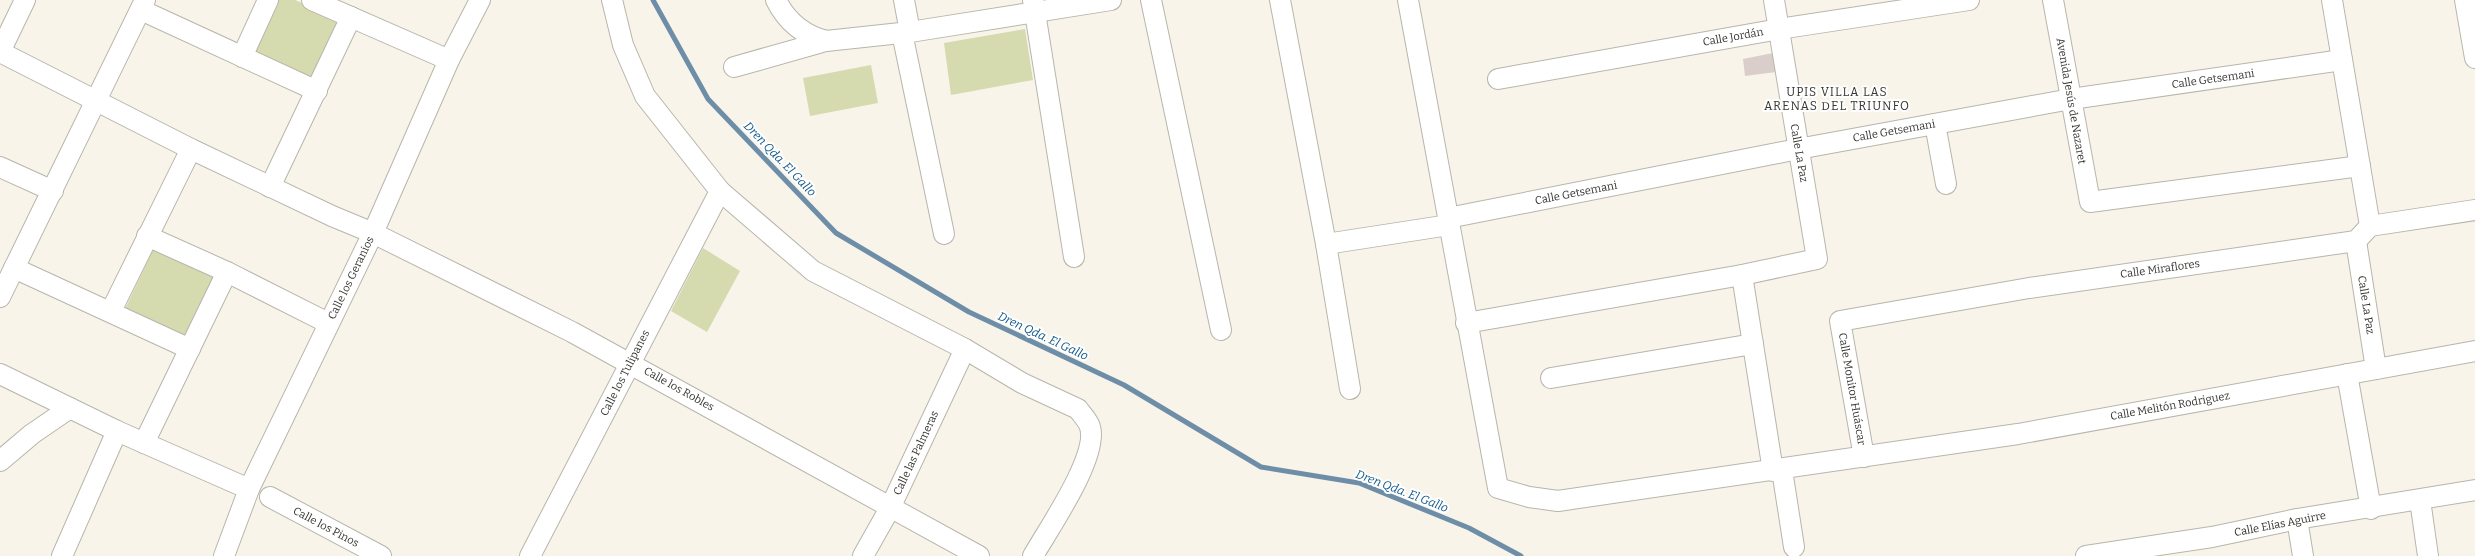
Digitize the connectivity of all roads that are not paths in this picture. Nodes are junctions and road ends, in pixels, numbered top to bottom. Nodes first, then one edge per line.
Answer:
1 (25, 0) edge
2 (268, 0) edge
3 (312, 0) edge
4 (480, 0) edge
5 (612, 0) edge
6 (776, 0) edge
7 (904, 0) edge
8 (1111, 0) edge
9 (1151, 0) edge
10 (1280, 0) edge
11 (1408, 0) edge
12 (1774, 0) edge
13 (1969, 0) edge
14 (2053, 0) edge
15 (2332, 0) edge
16 (2465, 0) edge
17 (143, 5) edge
18 (1034, 6) edge
19 (351, 17) junction
20 (1779, 29) junction
21 (906, 33) junction
22 (826, 41) junction
23 (0, 52) edge
24 (242, 57) junction
25 (2475, 58) edge
26 (449, 60) junction
27 (2342, 60) junction
28 (734, 67) dead end
29 (1498, 80) dead end
30 (317, 91) junction
31 (2071, 99) junction
32 (97, 100) junction
33 (1935, 124) junction
34 (191, 149) junction
35 (1798, 149) junction
36 (2360, 166) junction
37 (0, 167) edge
38 (1946, 184) dead end
39 (270, 186) junction
40 (53, 191) junction
41 (720, 191) junction
42 (2475, 210) edge
43 (1449, 221) junction
44 (2370, 226) junction
45 (373, 233) junction
46 (944, 234) dead end
47 (147, 236) junction
48 (2356, 241) junction
49 (1326, 244) junction
50 (1074, 257) dead end
51 (14, 268) junction
52 (227, 272) junction
53 (1742, 275) junction
54 (0, 296) edge
55 (111, 311) junction
56 (1840, 321) joint
57 (328, 323) junction
58 (1466, 323) junction
59 (1221, 330) dead end
60 (1753, 344) junction
61 (190, 349) junction
62 (965, 349) junction
63 (2475, 351) edge
64 (631, 362) junction
65 (2376, 369) junction
66 (0, 374) edge
67 (2347, 374) junction
68 (1551, 378) dead end
69 (1350, 389) dead end
70 (70, 408) junction
71 (117, 431) junction
72 (144, 443) junction
73 (1864, 457) junction
74 (0, 461) edge
75 (1777, 470) junction
76 (249, 489) junction
77 (2475, 490) edge
78 (270, 497) dead end
79 (2420, 500) junction
80 (890, 508) junction
81 (2371, 509) junction
82 (2297, 519) junction
83 (1794, 547) dead end
84 (2181, 549) edge
85 (62, 556) edge
86 (224, 556) edge
87 (381, 556) edge
88 (530, 556) edge
89 (863, 556) edge
90 (979, 556) edge
91 (1033, 556) edge
92 (2086, 556) edge
93 (2303, 556) edge
94 (2428, 556) edge

1 - 23 street
2 - 24 street
3 - 19 street
4 - 26 street, Calle los Geranios
5 - 41 street
6 - 22 street
7 - 21 street
8 - 18 street
9 - 59 street
10 - 49 street
11 - 43 street
12 - 20 street, Calle La Paz
13 - 20 street, Calle Jordán
14 - 31 street, Avenida Jesús de Nazaret
15 - 27 street
16 - 25 street
17 - 24 street
17 - 32 street
18 - 21 street
18 - 50 street
19 - 26 street
19 - 30 street
20 - 29 street, Calle Jordán
20 - 35 street, Calle La Paz
21 - 22 street
21 - 46 street
22 - 28 street
23 - 32 street, Calle los Robles
24 - 30 street
26 - 45 street, Calle los Geranios
27 - 31 street, Calle Getsemani
27 - 36 street
30 - 39 street
31 - 33 street, Calle Getsemani
31 - 36 street, Avenida Jesús de Nazaret
32 - 34 street, Calle los Robles
32 - 40 street
33 - 35 street, Calle Getsemani
33 - 38 street
34 - 39 street, Calle los Robles
34 - 47 street
35 - 43 street, Calle Getsemani
35 - 53 street, Calle La Paz
36 - 44 street
37 - 40 street
39 - 45 street, Calle los Robles
40 - 51 street
41 - 62 street
41 - 64 street, Calle los Tulipanes
42 - 44 street
43 - 49 street, Calle Getsemani
43 - 58 street
44 - 48 street
45 - 57 street, Calle los Geranios
45 - 64 street, Calle los Robles
47 - 52 street
47 - 55 street
48 - 56 street, Calle Miraflores
48 - 65 street, Calle La Paz
49 - 69 street
51 - 54 street
51 - 55 street
52 - 57 street
52 - 61 street
53 - 58 street
53 - 60 street
55 - 61 street
56 - 73 street, Calle Monitor Huáscar
57 - 76 street, Calle los Geranios
58 - 75 street, Calle Melitón Rodriguez
60 - 68 street
60 - 75 street
61 - 72 street
62 - 80 street, Calle las Palmeras
62 - 91 street
63 - 65 street, Calle Melitón Rodriguez
64 - 80 street, Calle los Robles
64 - 88 street, Calle los Tulipanes
65 - 67 street, Calle Melitón Rodriguez
66 - 70 street
67 - 73 street, Calle Melitón Rodriguez
67 - 81 street
70 - 71 street
70 - 74 street
71 - 72 street
71 - 85 street
72 - 76 street
73 - 75 street, Calle Melitón Rodriguez
75 - 83 street
76 - 86 street, Calle los Geranios
77 - 79 street, Calle Elías Aguirre
78 - 87 street, Calle los Pinos
79 - 81 street, Calle Elías Aguirre
79 - 94 street
80 - 89 street, Calle las Palmeras
80 - 90 street, Calle los Robles
81 - 82 street, Calle Elías Aguirre
82 - 84 street, Calle Elías Aguirre
82 - 93 street
84 - 92 street, Calle Elías Aguirre

